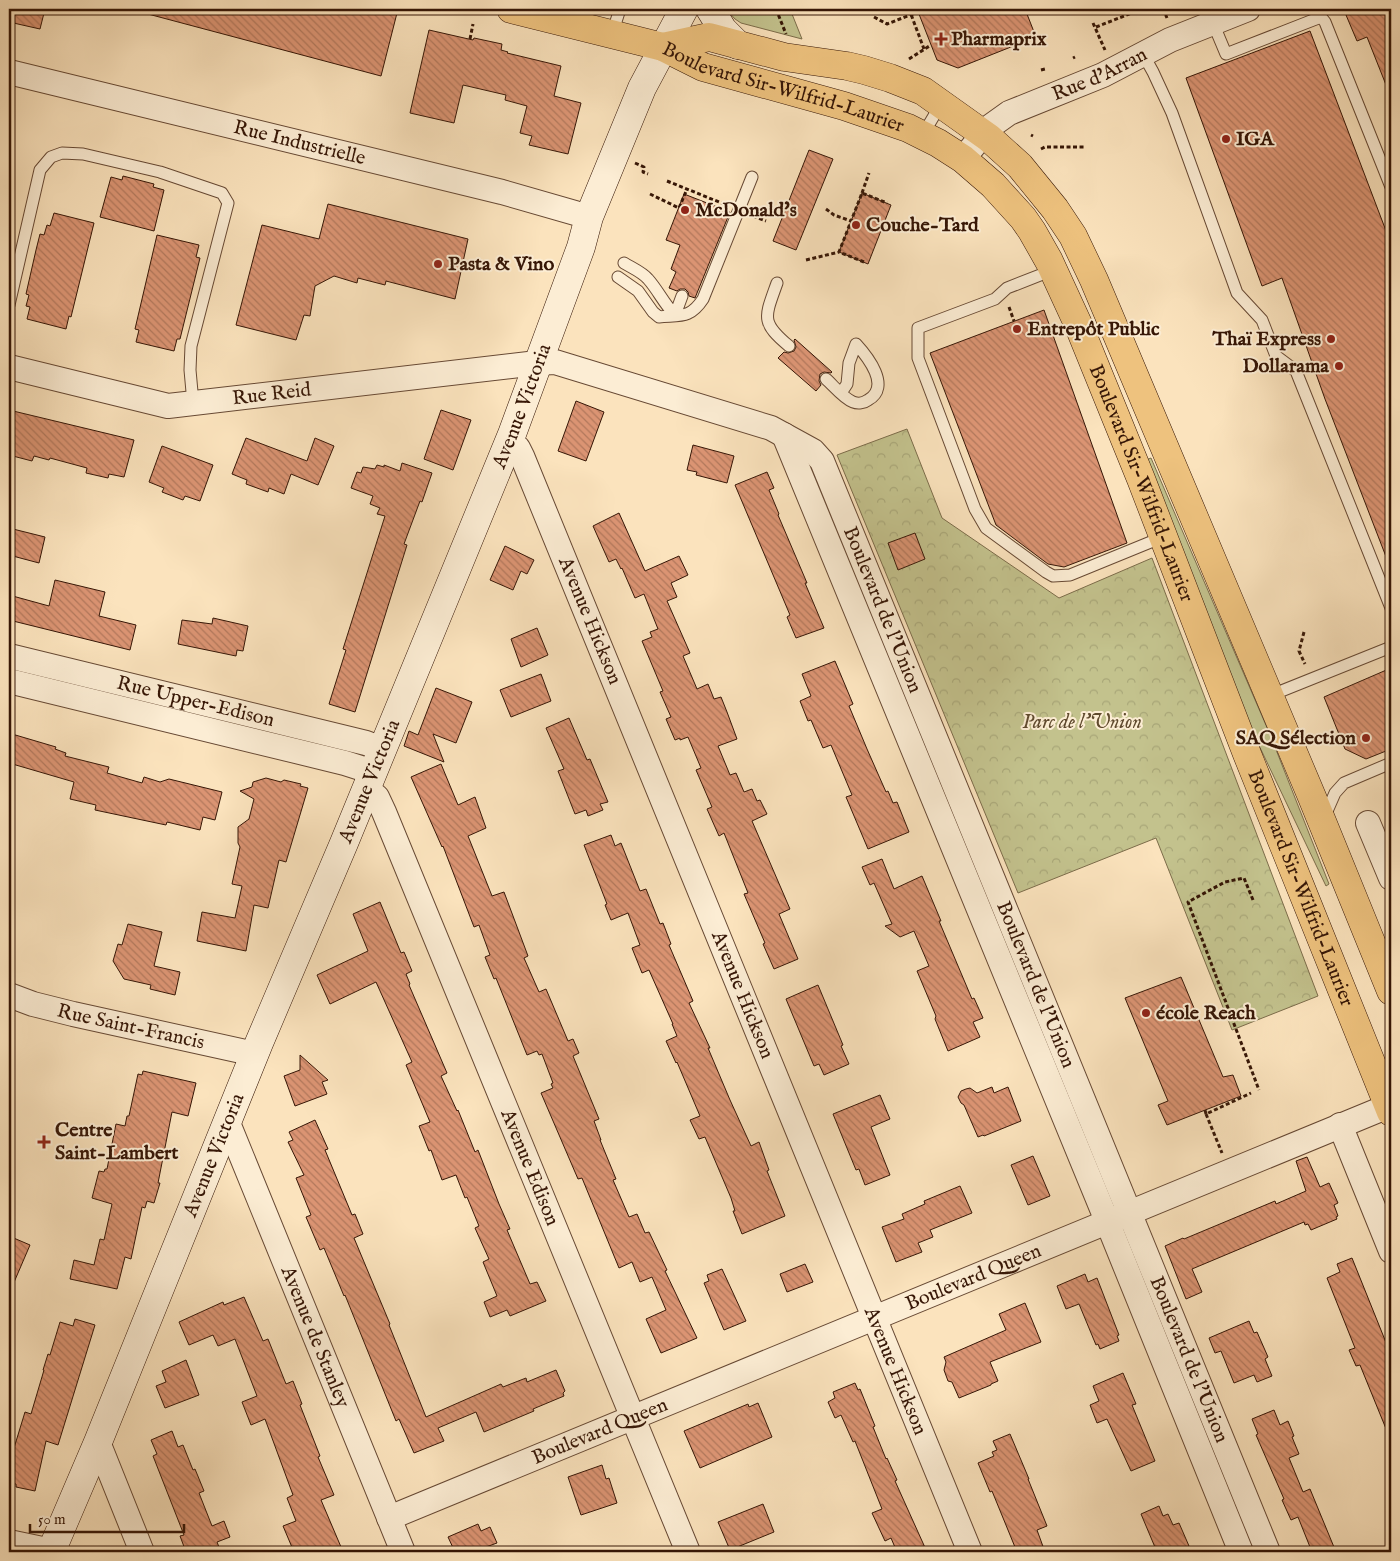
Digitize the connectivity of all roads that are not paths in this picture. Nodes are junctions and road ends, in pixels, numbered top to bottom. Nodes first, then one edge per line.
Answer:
1 (511, 9) edge
2 (684, 9) edge
3 (710, 9) edge
4 (1248, 9) edge
5 (1318, 13) edge
6 (616, 21) edge
7 (1213, 22) junction
8 (738, 45) junction
9 (663, 47) junction
10 (1143, 54) junction
11 (9, 72) edge
12 (940, 104) junction
13 (983, 134) junction
14 (922, 136) junction
15 (963, 159) junction
16 (752, 177) dead end
17 (1391, 187) edge
18 (589, 218) junction
19 (624, 263) dead end
20 (1053, 270) junction
21 (618, 277) dead end
22 (777, 283) dead end
23 (682, 296) dead end
24 (9, 306) edge
25 (675, 315) junction
26 (789, 346) dead end
27 (538, 363) junction
28 (9, 367) edge
29 (826, 379) dead end
30 (841, 393) junction
31 (193, 403) junction
32 (784, 435) junction
33 (508, 444) junction
34 (1163, 537) junction
35 (1391, 608) edge
36 (1391, 647) edge
37 (9, 656) edge
38 (9, 681) edge
39 (1269, 696) junction
40 (1391, 763) edge
41 (374, 770) junction
42 (1322, 822) junction
43 (1368, 823) dead end
44 (1391, 878) edge
45 (1391, 991) edge
46 (9, 995) edge
47 (255, 1054) junction
48 (1390, 1107) edge
49 (228, 1123) junction
50 (1340, 1126) junction
51 (1129, 1212) junction
52 (1107, 1221) junction
53 (1391, 1251) edge
54 (873, 1318) junction
55 (632, 1417) junction
56 (98, 1442) junction
57 (389, 1518) junction
58 (9, 1542) edge
59 (52, 1552) edge
60 (142, 1552) edge
61 (403, 1552) edge
62 (688, 1552) edge
63 (970, 1552) edge
64 (1241, 1552) edge
65 (1268, 1552) edge

1 - 6 main road
2 - 9 street, Avenue Victoria
3 - 8 street
4 - 7 street, Rue d'Arran
5 - 7 lane
5 - 17 lane
6 - 9 main road
7 - 10 street, Rue d'Arran
8 - 9 main road, Boulevard Sir-Wilfrid-Laurier
8 - 12 main road, Boulevard Sir-Wilfrid-Laurier
9 - 14 main road, Boulevard Sir-Wilfrid-Laurier
9 - 18 street, Avenue Victoria
10 - 13 street, Rue d'Arran
10 - 35 lane
11 - 18 street, Rue Industrielle
12 - 13 main road, Boulevard Sir-Wilfrid-Laurier
12 - 14 lane
13 - 15 street, Rue d'Arran
13 - 39 main road, Boulevard Sir-Wilfrid-Laurier
14 - 15 main road, Boulevard Sir-Wilfrid-Laurier
15 - 20 main road, Boulevard Sir-Wilfrid-Laurier
16 - 25 lane
18 - 27 street, Avenue Victoria
19 - 25 lane
20 - 34 main road, Boulevard Sir-Wilfrid-Laurier
20 - 34 lane
21 - 25 lane
22 - 26 lane
23 - 25 lane
24 - 31 lane
27 - 31 street, Rue Reid
27 - 32 street, Boulevard de l'Union
27 - 33 street, Avenue Victoria
28 - 31 street, Rue Reid
29 - 30 lane
30 - 30 lane
32 - 51 street, Boulevard de l'Union
32 - 52 street, Boulevard de l'Union
33 - 41 street, Avenue Victoria
33 - 54 street, Avenue Hickson
34 - 48 main road, Boulevard Sir-Wilfrid-Laurier
36 - 39 lane
37 - 41 street, Rue Upper-Edison
38 - 41 street, Rue Upper-Edison
39 - 42 main road, Boulevard Sir-Wilfrid-Laurier
40 - 42 lane
41 - 47 street, Avenue Victoria
41 - 55 street, Avenue Edison
42 - 45 main road, Boulevard Sir-Wilfrid-Laurier
43 - 44 street
46 - 47 street, Rue Saint-Francis
47 - 49 street, Avenue Victoria
48 - 50 street, Boulevard Queen
49 - 56 street, Avenue Victoria
49 - 57 street, Avenue de Stanley
50 - 51 street, Boulevard Queen
50 - 53 street
51 - 52 street, Boulevard Queen
51 - 65 street, Boulevard de l'Union
52 - 54 street, Boulevard Queen
52 - 64 street, Boulevard de l'Union
54 - 55 street, Boulevard Queen
54 - 63 street, Avenue Hickson
55 - 57 street, Boulevard Queen
55 - 62 street, Avenue Edison
56 - 59 street, Avenue Victoria
56 - 60 street
57 - 61 street, Avenue de Stanley
58 - 59 street

